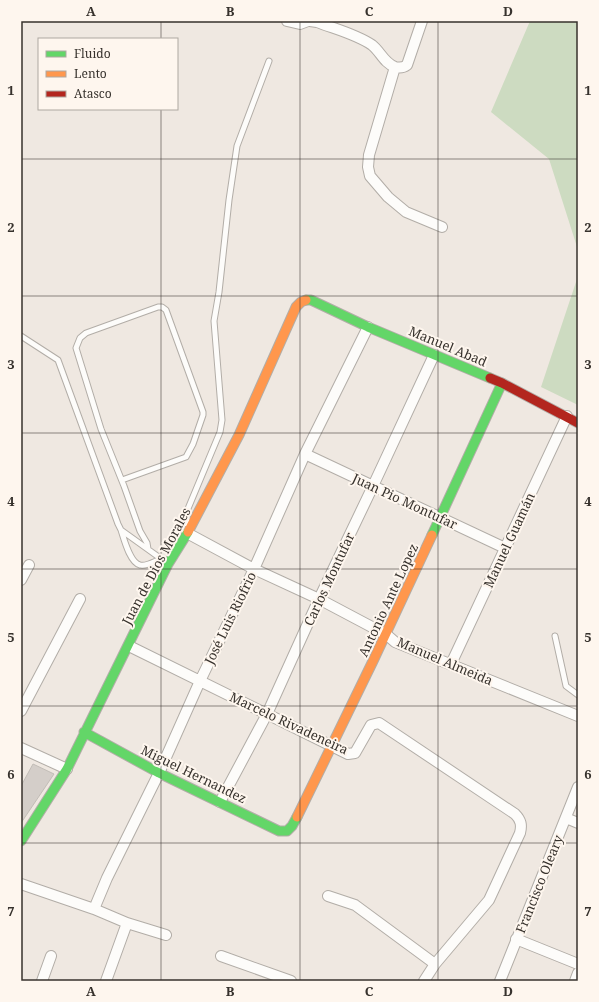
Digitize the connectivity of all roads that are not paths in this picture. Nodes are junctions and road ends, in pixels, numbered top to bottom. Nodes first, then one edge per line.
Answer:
1 (287, 21) edge
2 (309, 21) edge
3 (422, 21) edge
4 (269, 61) dead end
5 (395, 67) junction
6 (442, 227) dead end
7 (305, 300) joint
8 (368, 327) junction
9 (21, 336) edge
10 (434, 354) junction
11 (502, 383) junction
12 (567, 416) junction
13 (578, 423) edge
14 (305, 454) junction
15 (122, 480) junction
16 (374, 486) junction
17 (441, 518) junction
18 (121, 530) junction
19 (187, 533) junction
20 (505, 548) junction
21 (148, 549) junction
22 (165, 561) junction
23 (29, 565) dead end
24 (254, 569) junction
25 (21, 580) edge
26 (80, 599) dead end
27 (319, 599) junction
28 (387, 635) junction
29 (555, 636) dead end
30 (129, 646) junction
31 (451, 664) junction
32 (200, 681) junction
33 (578, 694) edge
34 (21, 711) edge
35 (267, 714) junction
36 (578, 716) edge
37 (84, 732) junction
38 (333, 746) junction
39 (21, 748) edge
40 (67, 769) junction
41 (159, 773) junction
42 (578, 787) edge
43 (220, 802) junction
44 (566, 818) junction
45 (578, 823) edge
46 (292, 826) joint
47 (21, 841) edge
48 (21, 884) edge
49 (328, 896) dead end
50 (94, 909) junction
51 (127, 923) junction
52 (166, 935) dead end
53 (516, 939) junction
54 (52, 956) dead end
55 (221, 956) dead end
56 (435, 964) junction
57 (578, 964) edge
58 (578, 973) edge
59 (42, 981) edge
60 (106, 981) edge
61 (291, 981) edge
62 (424, 981) edge
63 (500, 981) edge
64 (575, 981) edge

1 - 2 street
2 - 5 street
3 - 5 street
4 - 19 lane
5 - 6 street
7 - 8 street, Manuel Abad
7 - 19 street, Juan de Dios Morales
8 - 10 street, Manuel Abad
8 - 14 street, José Luis Riofrio
9 - 18 lane
10 - 11 street, Manuel Abad
10 - 16 street, Carlos Montufar
11 - 12 street, Manuel Abad
11 - 17 street, Antonio Ante Lopez
12 - 13 street, Manuel Abad
12 - 20 street, Manuel Guamán
14 - 16 street, Juan Pio Montufar
14 - 24 street, José Luis Riofrio
15 - 15 lane
15 - 21 lane
16 - 17 street, Juan Pio Montufar
16 - 27 street, Carlos Montufar
17 - 20 street, Juan Pio Montufar
17 - 28 street, Antonio Ante Lopez
18 - 21 lane
18 - 22 lane
19 - 22 street, Juan de Dios Morales
19 - 24 street, Manuel Almeida
20 - 31 street, Manuel Guamán
21 - 22 lane
22 - 30 street, Juan de Dios Morales
23 - 25 street
24 - 27 street, Manuel Almeida
24 - 32 street, José Luis Riofrio
26 - 34 street
27 - 28 street, Manuel Almeida
27 - 35 street, Carlos Montufar
28 - 31 street, Manuel Almeida
28 - 38 street, Antonio Ante Lopez
29 - 33 lane
30 - 32 street, Marcelo Rivadeneira
30 - 37 street, Juan de Dios Morales
31 - 36 street, Manuel Almeida
32 - 35 street, Marcelo Rivadeneira
32 - 41 street, José Luis Riofrio
35 - 38 street, Marcelo Rivadeneira
35 - 43 street, Carlos Montufar
37 - 40 street, Juan de Dios Morales
37 - 41 street, Miguel Hernandez
38 - 46 street, Antonio Ante Lopez
38 - 56 street, Marcelo Rivadeneira
39 - 40 street
40 - 47 street, Juan de Dios Morales
41 - 43 street, Miguel Hernandez
41 - 50 street, José Luis Riofrio
42 - 44 street, Francisco Oleary
43 - 46 street, Miguel Hernandez
44 - 45 street
44 - 53 street, Francisco Oleary
48 - 50 street
49 - 56 street
50 - 51 street
51 - 52 street
51 - 60 street
53 - 57 street
53 - 63 street, Francisco Oleary
54 - 59 street
55 - 61 street
56 - 62 street
58 - 64 street

